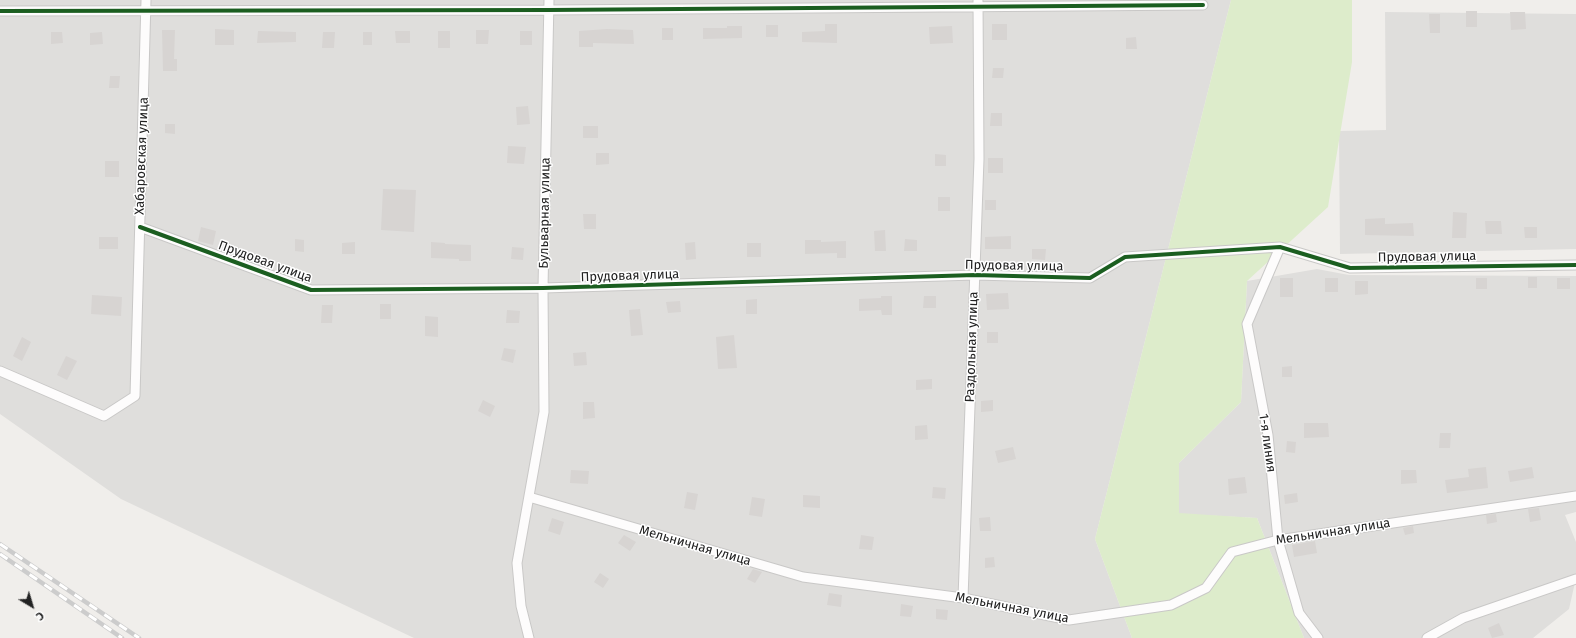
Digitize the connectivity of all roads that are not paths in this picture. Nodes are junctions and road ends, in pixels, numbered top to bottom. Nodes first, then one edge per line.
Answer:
1 (146, 0) edge
2 (978, 3) edge
3 (549, 5) edge
4 (1203, 5) dead end
5 (0, 11) edge
6 (146, 11) junction
7 (140, 227) junction
8 (1280, 247) junction
9 (1576, 265) edge
10 (975, 275) junction
11 (543, 288) junction
12 (0, 371) edge
13 (1576, 496) edge
14 (529, 497) junction
15 (1278, 540) junction
16 (1576, 579) edge
17 (963, 598) junction
18 (529, 638) edge
19 (1318, 638) edge
20 (1427, 638) edge

1 - 6 street, Хабаровская улица
2 - 3 street
2 - 4 street
2 - 10 street, Раздольная улица
3 - 6 street
3 - 11 street, Бульварная улица
5 - 6 street
6 - 7 street, Хабаровская улица
7 - 11 street, Прудовая улица
7 - 12 street, Хабаровская улица
8 - 9 street, Прудовая улица
8 - 10 street, Прудовая улица
8 - 15 street, 1-я линия
10 - 11 street, Прудовая улица
10 - 17 street, Раздольная улица
11 - 14 street, Бульварная улица
13 - 15 street, Мельничная улица
14 - 17 street, Мельничная улица
14 - 18 street, Бульварная улица
15 - 17 street, Мельничная улица
15 - 19 street, 1-я линия
16 - 20 street

